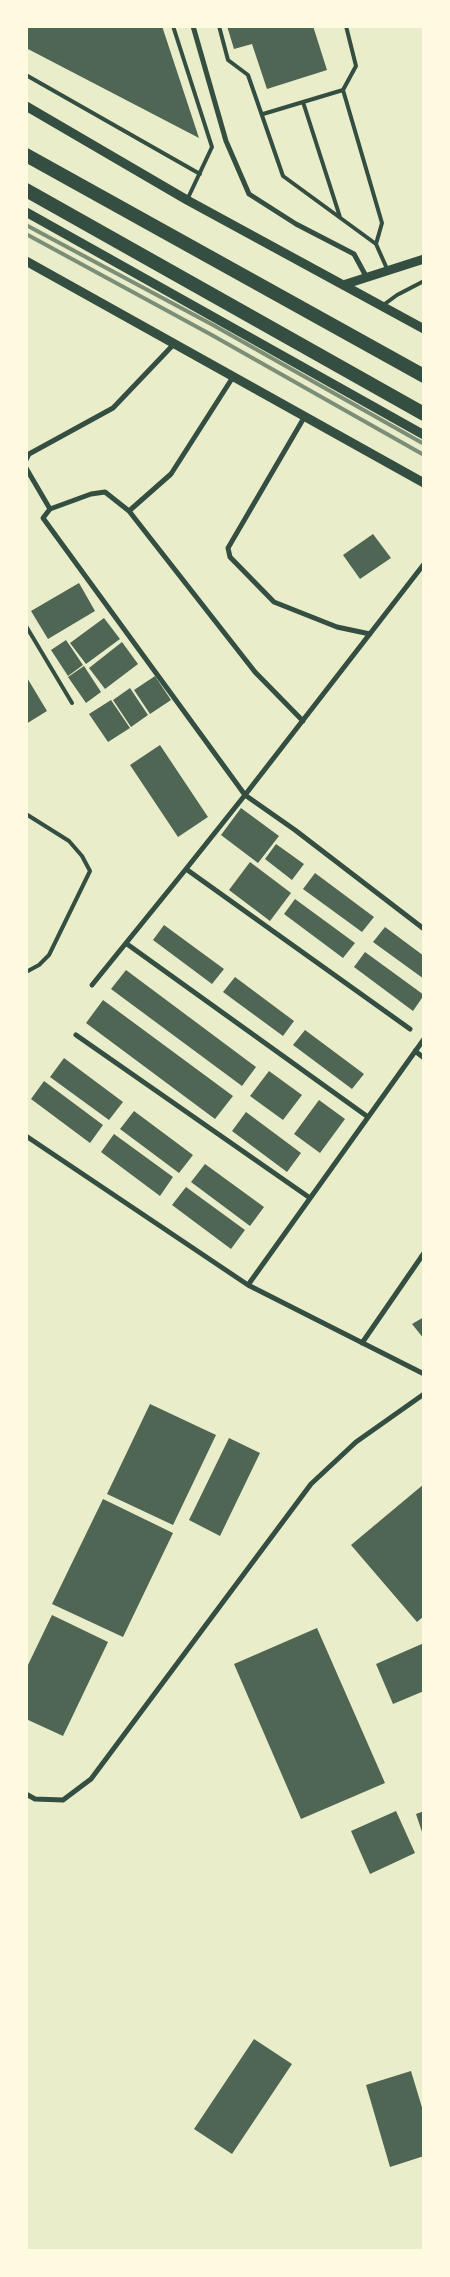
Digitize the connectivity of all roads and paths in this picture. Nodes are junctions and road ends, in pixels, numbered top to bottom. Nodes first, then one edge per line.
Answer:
1 (173, 26) edge
2 (193, 26) edge
3 (219, 26) edge
4 (346, 26) edge
5 (26, 75) edge
6 (343, 90) junction
7 (303, 102) junction
8 (26, 106) edge
9 (264, 114) junction
10 (26, 155) edge
11 (200, 174) junction
12 (26, 190) edge
13 (188, 200) junction
14 (26, 212) edge
15 (340, 217) junction
16 (376, 244) junction
17 (424, 259) edge
18 (26, 261) edge
19 (388, 271) junction
20 (366, 278) junction
21 (424, 281) edge
22 (343, 286) junction
23 (382, 306) junction
24 (424, 329) edge
25 (174, 344) junction
26 (233, 376) junction
27 (424, 376) edge
28 (424, 414) edge
29 (305, 416) junction
30 (424, 435) edge
31 (26, 460) edge
32 (26, 468) edge
33 (424, 483) edge
34 (50, 509) junction
35 (130, 511) junction
36 (424, 564) edge
37 (26, 626) edge
38 (370, 634) junction
39 (72, 703) dead end
40 (303, 721) junction
41 (245, 795) junction
42 (26, 814) edge
43 (186, 869) junction
44 (424, 929) edge
45 (127, 944) junction
46 (26, 972) edge
47 (92, 985) dead end
48 (410, 1029) dead end
49 (76, 1035) dead end
50 (424, 1039) edge
51 (415, 1051) junction
52 (424, 1058) edge
53 (368, 1117) junction
54 (26, 1136) edge
55 (310, 1198) junction
56 (424, 1253) edge
57 (248, 1285) junction
58 (362, 1343) junction
59 (424, 1374) edge
60 (424, 1394) edge
61 (26, 1794) edge

1 - 11 lane
2 - 20 street
3 - 9 lane
4 - 6 lane
5 - 11 lane
6 - 7 lane
6 - 16 lane
7 - 9 lane
7 - 15 lane
8 - 13 street
9 - 15 lane
10 - 27 highway
11 - 13 lane
12 - 28 highway
13 - 22 street
14 - 30 street
15 - 16 lane
16 - 19 lane
17 - 19 street
18 - 25 street
19 - 20 street
20 - 22 street
21 - 23 lane
22 - 23 street
23 - 24 street
25 - 26 street
25 - 31 street
26 - 29 street
26 - 35 street
29 - 33 street
29 - 38 street
32 - 34 street
34 - 35 street
34 - 41 street
35 - 40 street
36 - 38 street
37 - 39 lane
38 - 40 street
40 - 41 street
41 - 43 street
41 - 44 street
42 - 46 lane
43 - 45 street
43 - 48 street
45 - 47 street
45 - 53 street
49 - 55 street
50 - 51 street
51 - 52 street
51 - 53 street
53 - 55 street
54 - 57 street
55 - 57 street
56 - 58 street
57 - 58 street
58 - 59 street
60 - 61 street

